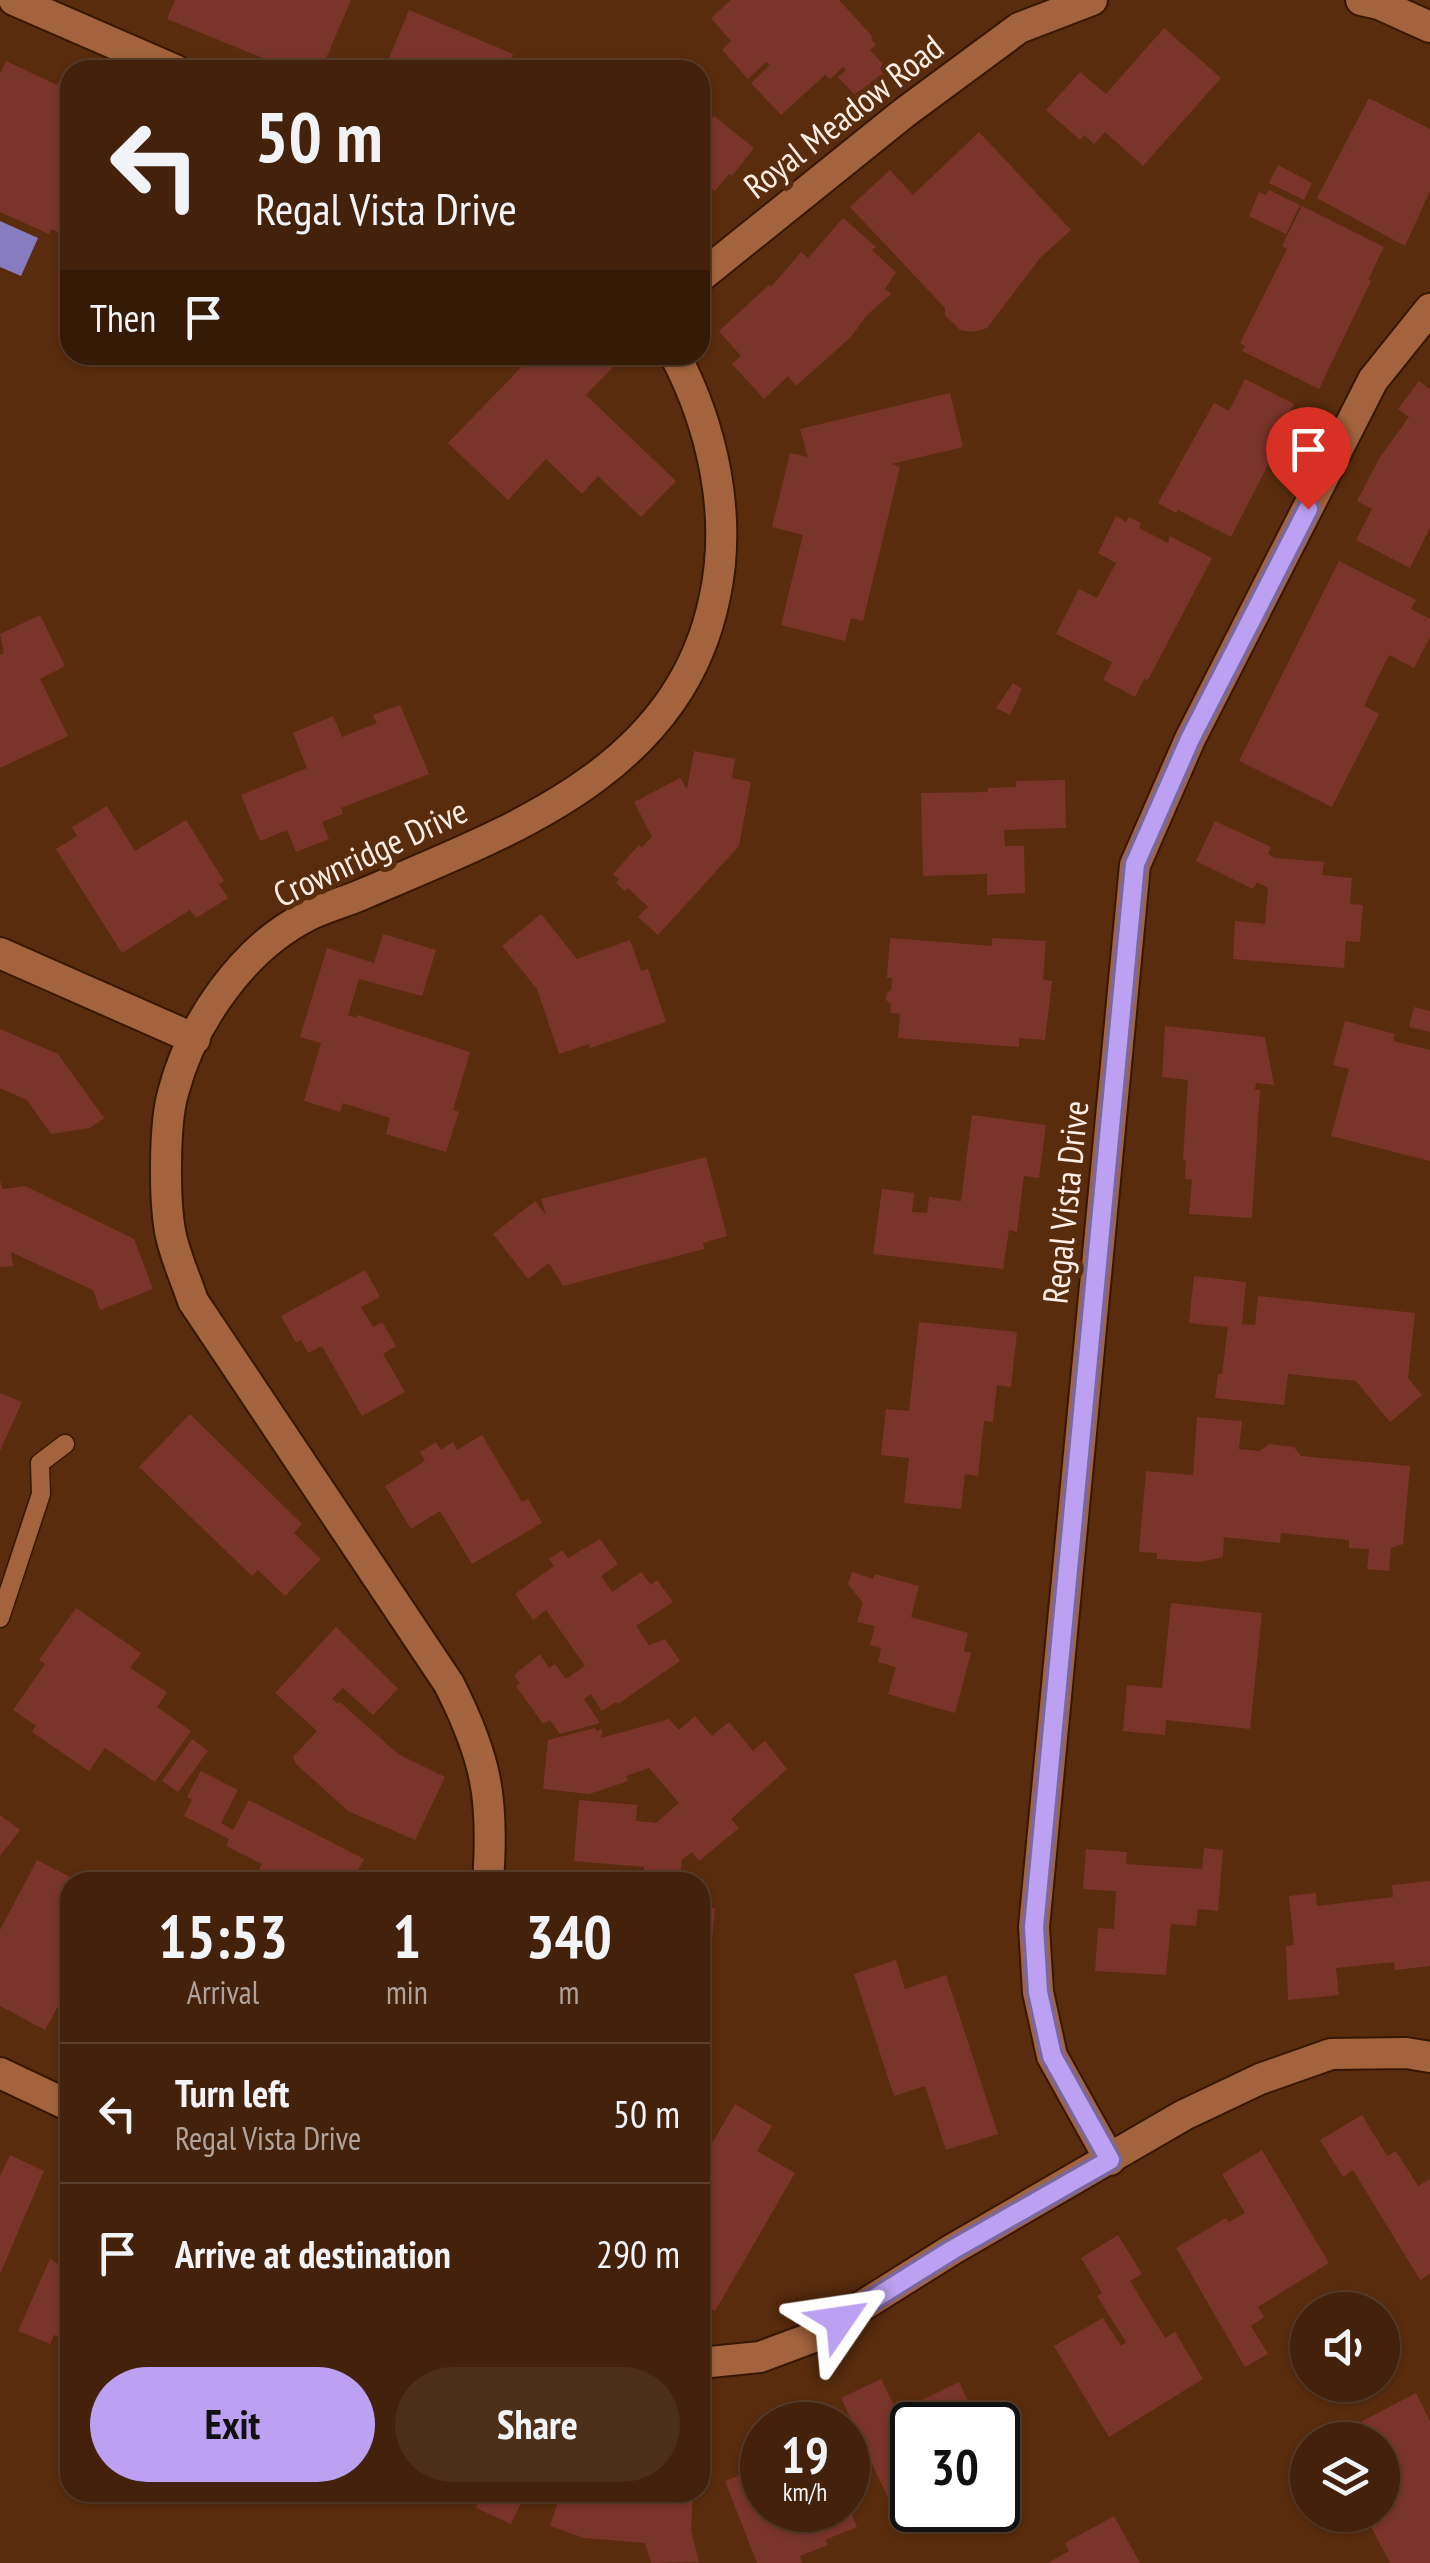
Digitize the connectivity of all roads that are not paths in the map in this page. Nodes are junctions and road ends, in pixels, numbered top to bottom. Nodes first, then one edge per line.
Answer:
1 (14, 0) edge
2 (1092, 0) edge
3 (1361, 0) edge
4 (1430, 27) edge
5 (153, 60) edge
6 (710, 269) edge
7 (1430, 309) edge
8 (680, 365) edge
9 (0, 953) edge
10 (195, 1039) junction
11 (65, 1444) dead end
12 (0, 1618) edge
13 (488, 1872) edge
14 (1430, 2058) edge
15 (0, 2073) edge
16 (60, 2101) edge
17 (1110, 2160) junction
18 (710, 2361) edge

1 - 5 street
2 - 6 street, Royal Meadow Road
3 - 4 street
7 - 17 street, Regal Vista Drive
8 - 10 street, Crownridge Drive
9 - 10 street
10 - 13 street, Crownridge Drive
11 - 12 lane
14 - 17 street
15 - 16 street
17 - 18 street

